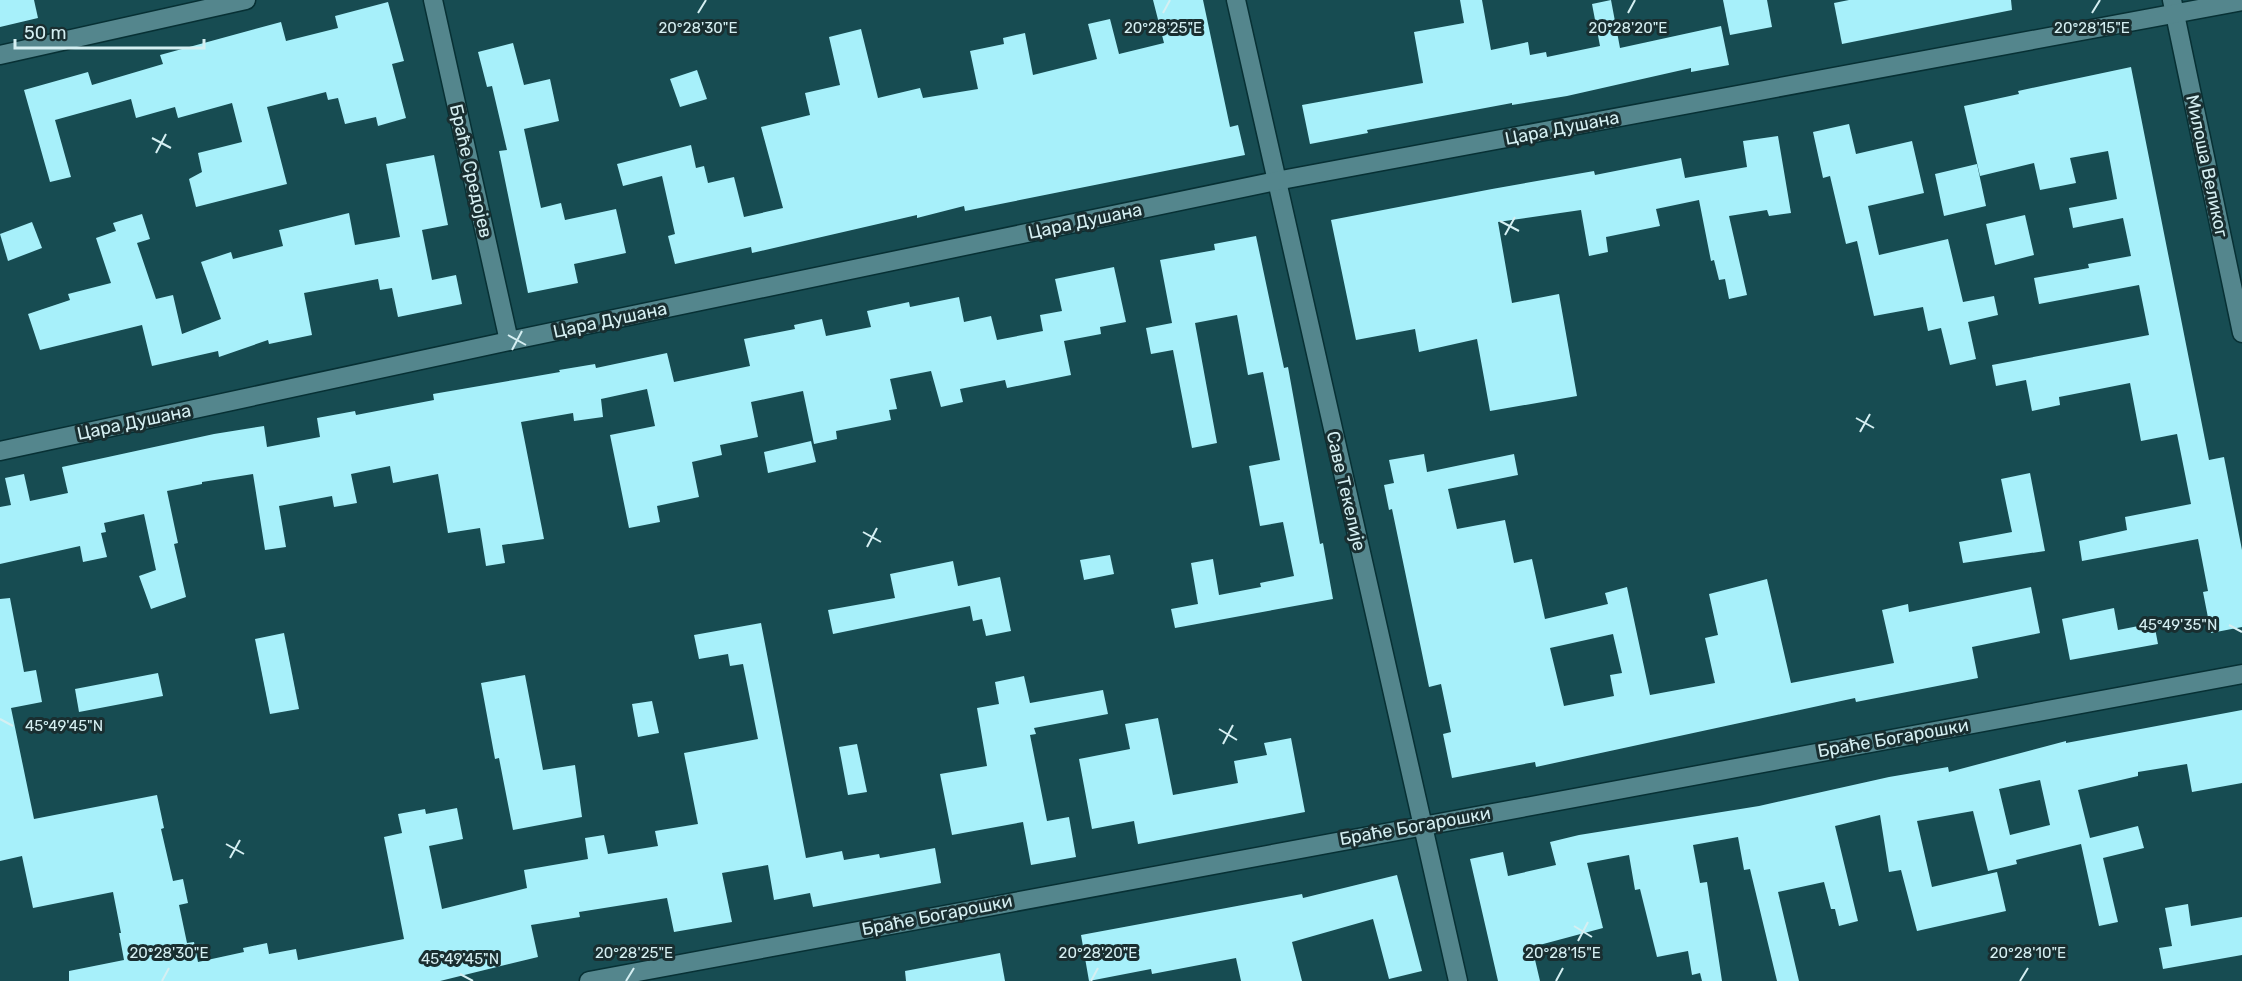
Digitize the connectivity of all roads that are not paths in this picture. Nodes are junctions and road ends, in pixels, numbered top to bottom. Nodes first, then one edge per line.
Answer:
1 (246, 0) edge
2 (433, 0) edge
3 (1236, 0) edge
4 (2242, 1) edge
5 (2174, 7) edge
6 (0, 56) edge
7 (1276, 181) junction
8 (2242, 333) edge
9 (509, 341) junction
10 (0, 451) edge
11 (2242, 674) edge
12 (1422, 824) junction
13 (589, 981) edge
14 (1458, 981) edge

1 - 6 street
2 - 9 street, Браће Средојев
3 - 7 street, Саве Текелије
4 - 5 street, Цара Душана
5 - 7 street, Цара Душана
5 - 8 street, Милоша Великог
7 - 9 street, Цара Душана
7 - 12 street, Саве Текелије
9 - 10 street, Цара Душана
11 - 12 street, Браће Богарошки
12 - 13 street, Браће Богарошки
12 - 14 street, Саве Текелије

